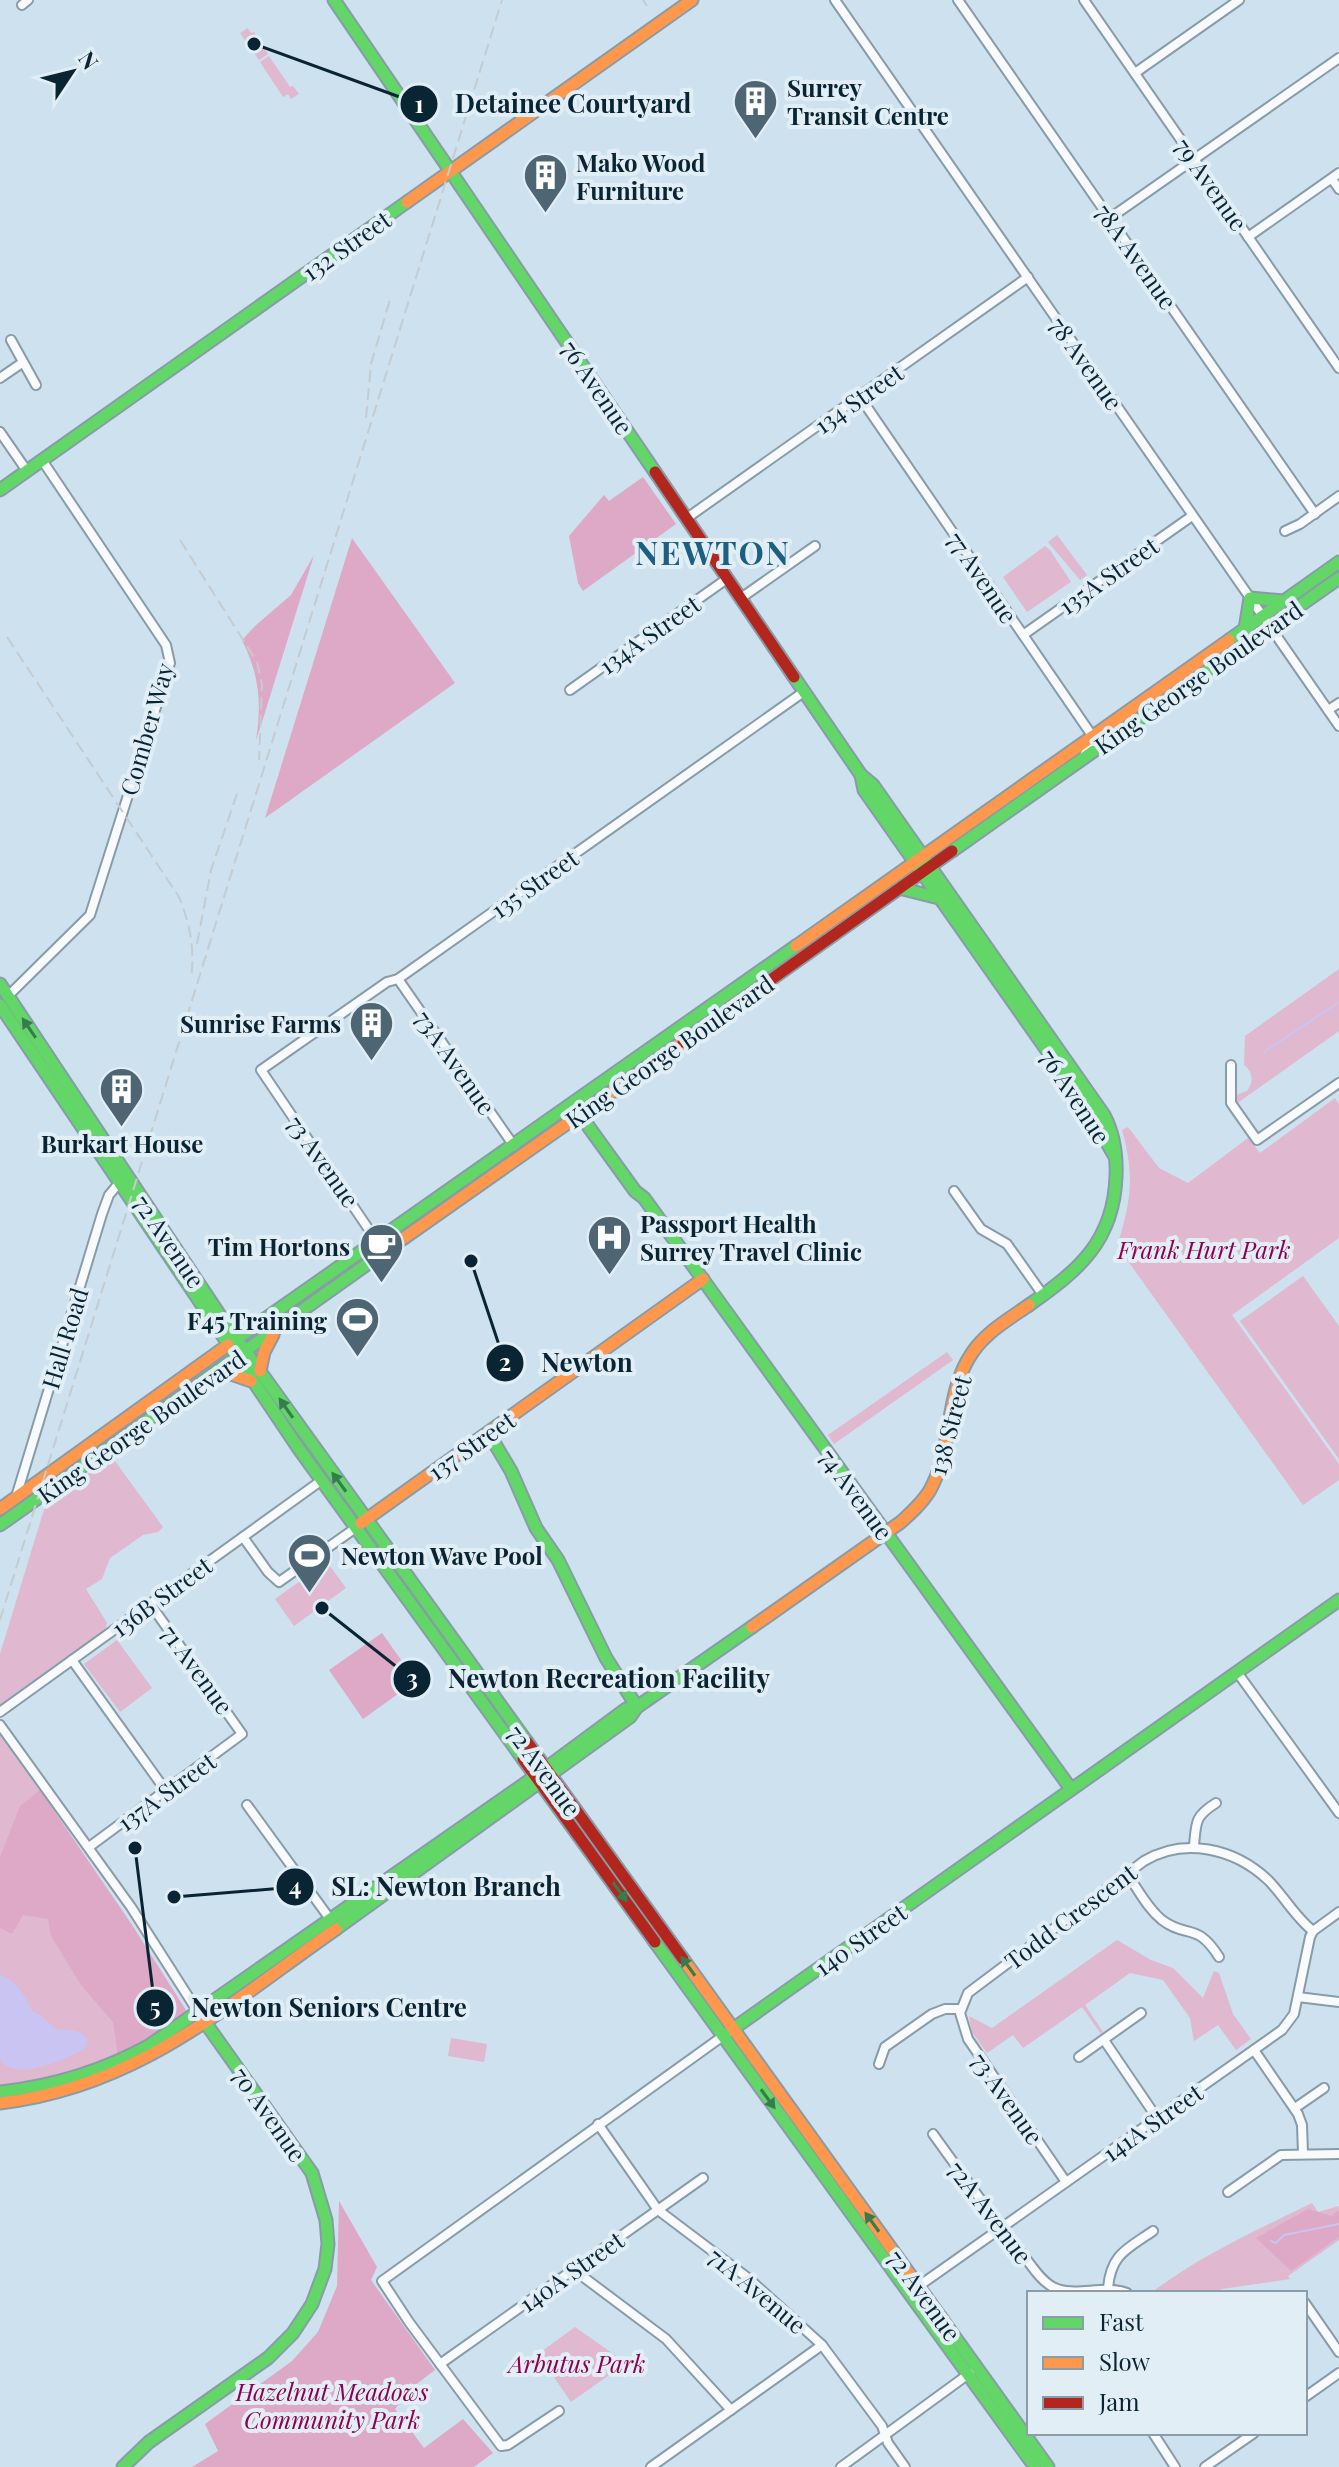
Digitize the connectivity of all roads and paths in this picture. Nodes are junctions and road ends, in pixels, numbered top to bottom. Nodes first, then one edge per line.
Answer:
1 (334, 0) edge
2 (692, 0) edge
3 (835, 0) edge
4 (958, 0) edge
5 (1084, 0) edge
6 (1239, 0) edge
7 (1339, 58) edge
8 (1135, 73) junction
9 (1195, 160) junction
10 (450, 171) junction
11 (1335, 176) edge
12 (1339, 189) edge
13 (1110, 218) junction
14 (1248, 237) junction
15 (1028, 277) junction
16 (11, 340) dead end
17 (22, 363) junction
18 (1339, 368) edge
19 (0, 378) edge
20 (36, 385) dead end
21 (860, 397) junction
22 (0, 432) edge
23 (42, 460) junction
24 (27, 471) junction
25 (0, 490) edge
26 (1339, 496) edge
27 (1315, 514) junction
28 (1192, 516) junction
29 (687, 518) junction
30 (1285, 531) dead end
31 (815, 546) dead end
32 (1339, 562) edge
33 (728, 578) junction
34 (1339, 578) edge
35 (741, 598) junction
36 (1250, 598) junction
37 (1283, 601) junction
38 (1266, 621) junction
39 (1245, 629) junction
40 (1023, 635) junction
41 (570, 690) dead end
42 (805, 691) junction
43 (1339, 703) edge
44 (1328, 710) junction
45 (1339, 726) edge
46 (1093, 737) junction
47 (1082, 759) junction
48 (923, 865) junction
49 (899, 888) junction
50 (939, 898) junction
51 (398, 979) junction
52 (0, 984) edge
53 (3, 1001) edge
54 (1050, 1056) junction
55 (1231, 1065) dead end
56 (261, 1070) joint
57 (1339, 1084) edge
58 (579, 1107) junction
59 (1104, 1115) junction
60 (514, 1146) junction
61 (1114, 1155) junction
62 (119, 1183) junction
63 (954, 1191) dead end
64 (454, 1204) junction
65 (381, 1248) junction
66 (703, 1279) junction
67 (1043, 1295) junction
68 (223, 1320) junction
69 (262, 1321) junction
70 (275, 1332) junction
71 (232, 1342) junction
72 (241, 1356) junction
73 (214, 1376) junction
74 (255, 1376) junction
75 (489, 1434) junction
76 (322, 1480) junction
77 (16, 1498) junction
78 (0, 1509) edge
79 (4, 1521) edge
80 (361, 1523) junction
81 (885, 1534) junction
82 (243, 1537) junction
83 (1339, 1600) edge
84 (151, 1605) junction
85 (72, 1660) junction
86 (1237, 1672) junction
87 (637, 1707) junction
88 (0, 1712) edge
89 (0, 1725) edge
90 (242, 1734) joint
91 (543, 1776) junction
92 (1071, 1789) junction
93 (166, 1791) junction
94 (1216, 1803) dead end
95 (247, 1805) dead end
96 (1339, 1813) edge
97 (1194, 1846) junction
98 (89, 1847) junction
99 (1127, 1874) junction
100 (1339, 1912) edge
101 (330, 1919) junction
102 (1313, 1931) junction
103 (1219, 1957) dead end
104 (1298, 1997) junction
105 (1339, 2002) edge
106 (960, 2009) junction
107 (1141, 2013) dead end
108 (201, 2016) junction
109 (728, 2033) junction
110 (1104, 2040) junction
111 (1254, 2050) junction
112 (1079, 2057) dead end
113 (879, 2064) dead end
114 (1324, 2088) dead end
115 (0, 2092) edge
116 (0, 2103) edge
117 (1295, 2108) junction
118 (1157, 2118) junction
119 (598, 2124) junction
120 (933, 2134) dead end
121 (1303, 2153) junction
122 (1339, 2154) edge
123 (703, 2178) dead end
124 (1066, 2182) junction
125 (1228, 2192) dead end
126 (658, 2210) junction
127 (1001, 2228) junction
128 (1153, 2231) dead end
129 (574, 2270) junction
130 (1108, 2288) junction
131 (913, 2289) junction
132 (1052, 2290) edge
133 (1119, 2291) edge
134 (1307, 2306) edge
135 (822, 2345) junction
136 (1339, 2352) edge
137 (440, 2364) junction
138 (973, 2372) junction
139 (1339, 2373) edge
140 (1307, 2396) edge
141 (731, 2410) junction
142 (559, 2411) dead end
143 (885, 2435) junction
144 (1154, 2435) edge
145 (1251, 2435) edge
146 (123, 2467) edge
147 (651, 2467) edge
148 (841, 2467) edge
149 (905, 2467) edge
150 (1035, 2467) edge
151 (1048, 2467) edge
152 (1175, 2467) edge
153 (1205, 2467) edge

1 - 10 main road, 76 Avenue
2 - 10 main road, 132 Street
3 - 15 street, 78 Avenue
4 - 13 street, 78A Avenue
5 - 8 street, 79 Avenue
6 - 8 street
7 - 9 street
8 - 9 street, 79 Avenue
9 - 13 street
9 - 14 street, 79 Avenue
10 - 23 main road, 132 Street
10 - 29 main road, 76 Avenue
11 - 12 street
11 - 14 street
13 - 27 street, 78A Avenue
14 - 18 street, 79 Avenue
15 - 21 street, 134 Street
15 - 28 street, 78 Avenue
16 - 17 street
17 - 19 street
17 - 20 street
21 - 29 street, 134 Street
21 - 40 street, 77 Avenue
22 - 24 street
23 - 24 main road, 132 Street
23 - 53 street, Comber Way
24 - 25 main road, 132 Street
26 - 27 street
27 - 30 street
28 - 36 street, 78 Avenue
28 - 40 street, 135A Street
29 - 33 main road, 76 Avenue
31 - 35 street
32 - 37 main road, King George Boulevard
33 - 35 main road, 76 Avenue
33 - 41 street, 134A Street
34 - 38 main road, King George Boulevard
35 - 42 main road, 76 Avenue
36 - 37 main road
36 - 38 street, 78 Avenue
36 - 39 main road
37 - 38 main road, King George Boulevard
38 - 39 main road, King George Boulevard
38 - 44 street, 78 Avenue
38 - 47 main road, King George Boulevard
39 - 46 main road, King George Boulevard
40 - 46 street, 77 Avenue
42 - 48 main road, 76 Avenue
42 - 51 street, 135 Street
43 - 44 street
44 - 45 street, 78 Avenue
46 - 47 street
46 - 48 main road, King George Boulevard
47 - 48 main road, King George Boulevard
48 - 49 main road, King George Boulevard
48 - 50 main road, 76 Avenue
48 - 58 main road, King George Boulevard
48 - 59 main road, 76 Avenue
49 - 50 main road
49 - 58 main road, King George Boulevard
50 - 54 main road, 76 Avenue
51 - 56 street, 135 Street
51 - 60 street, 73A Avenue
52 - 53 main road, 72 Avenue
53 - 62 main road, 72 Avenue
68 -> 53 main road, 72 Avenue
54 - 59 main road
54 - 61 main road, 76 Avenue
55 - 57 street
56 - 65 street, 73 Avenue
58 - 60 main road, King George Boulevard
58 - 64 main road, King George Boulevard
58 - 66 main road, 74 Avenue
59 - 61 main road, 76 Avenue
60 - 64 main road
60 - 65 main road, King George Boulevard
61 - 67 main road, 138 Street
62 - 71 main road, 72 Avenue
62 - 77 street, Hall Road
63 - 67 street
64 - 65 main road, King George Boulevard
65 - 69 main road, King George Boulevard
65 - 70 main road, King George Boulevard
66 - 75 main road, 137 Street
66 - 81 main road, 74 Avenue
67 - 81 main road, 138 Street
68 - 69 main road
68 - 71 main road, 72 Avenue
69 - 71 main road, King George Boulevard
70 - 72 main road, King George Boulevard
70 - 74 main road
71 - 72 main road, 72 Avenue
71 - 77 main road, King George Boulevard
72 - 73 main road, King George Boulevard
72 - 74 main road, 72 Avenue
73 - 74 main road
73 - 79 main road, King George Boulevard
74 - 76 main road, 72 Avenue
80 -> 74 main road, 72 Avenue
75 - 80 main road, 137 Street
75 - 87 main road
76 - 80 main road, 72 Avenue
76 - 82 street, 136B Street
77 - 78 main road, King George Boulevard
77 - 79 main road
80 - 82 street, 137 Street
80 - 91 main road, 72 Avenue
81 - 87 main road, 138 Street
81 - 92 main road, 74 Avenue
82 - 84 street, 136B Street
83 - 86 main road, 140 Street
84 - 85 street, 136B Street
84 - 90 street, 71 Avenue
85 - 88 street, 136B Street
85 - 93 street
86 - 92 main road, 140 Street
86 - 96 street
87 - 91 main road, 138 Street
89 - 98 street, 70 Avenue
90 - 93 street, 137A Street
91 - 101 main road, 138 Street
91 - 108 main road, 138 Street
91 - 109 main road, 72 Avenue
92 - 109 main road, 140 Street
93 - 98 street, 137A Street
94 - 97 street
95 - 101 street
97 - 99 street, Todd Crescent
97 - 102 street
98 - 108 street, 70 Avenue
99 - 103 street
99 - 106 street, Todd Crescent
100 - 102 street
101 - 108 main road, 138 Street
102 - 104 street, 141A Street
104 - 105 street
104 - 111 street, 141A Street
106 - 113 street
106 - 124 street, 73 Avenue
107 - 110 street
108 - 115 main road, 138 Street
108 - 116 main road, 138 Street
108 - 146 main road, 70 Avenue
109 - 119 street, 140 Street
109 - 131 main road, 72 Avenue
110 - 112 street
110 - 118 street
111 - 117 street
111 - 118 street, 141A Street
114 - 117 street
117 - 121 street
118 - 124 street, 141A Street
119 - 126 street, 71A Avenue
119 - 137 street, 140 Street
120 - 127 street, 72A Avenue
121 - 122 street
121 - 125 street
123 - 126 street, 140A Street
124 - 127 street, 141A Street
126 - 129 street, 140A Street
126 - 135 street, 71A Avenue
127 - 131 street, 141A Street
127 - 132 street, 72A Avenue
128 - 130 street
129 - 137 street, 140A Street
129 - 141 street
130 - 132 street, 72A Avenue
130 - 133 street, 72A Avenue
131 - 138 main road, 72 Avenue
134 - 136 street
135 - 141 street
135 - 143 street, 71A Avenue
137 - 142 street
138 - 143 street
138 - 150 main road, 72 Avenue
138 - 151 main road, 72 Avenue
139 - 140 street
141 - 147 street
143 - 148 street
143 - 149 street, 71A Avenue
144 - 152 street
145 - 153 street

